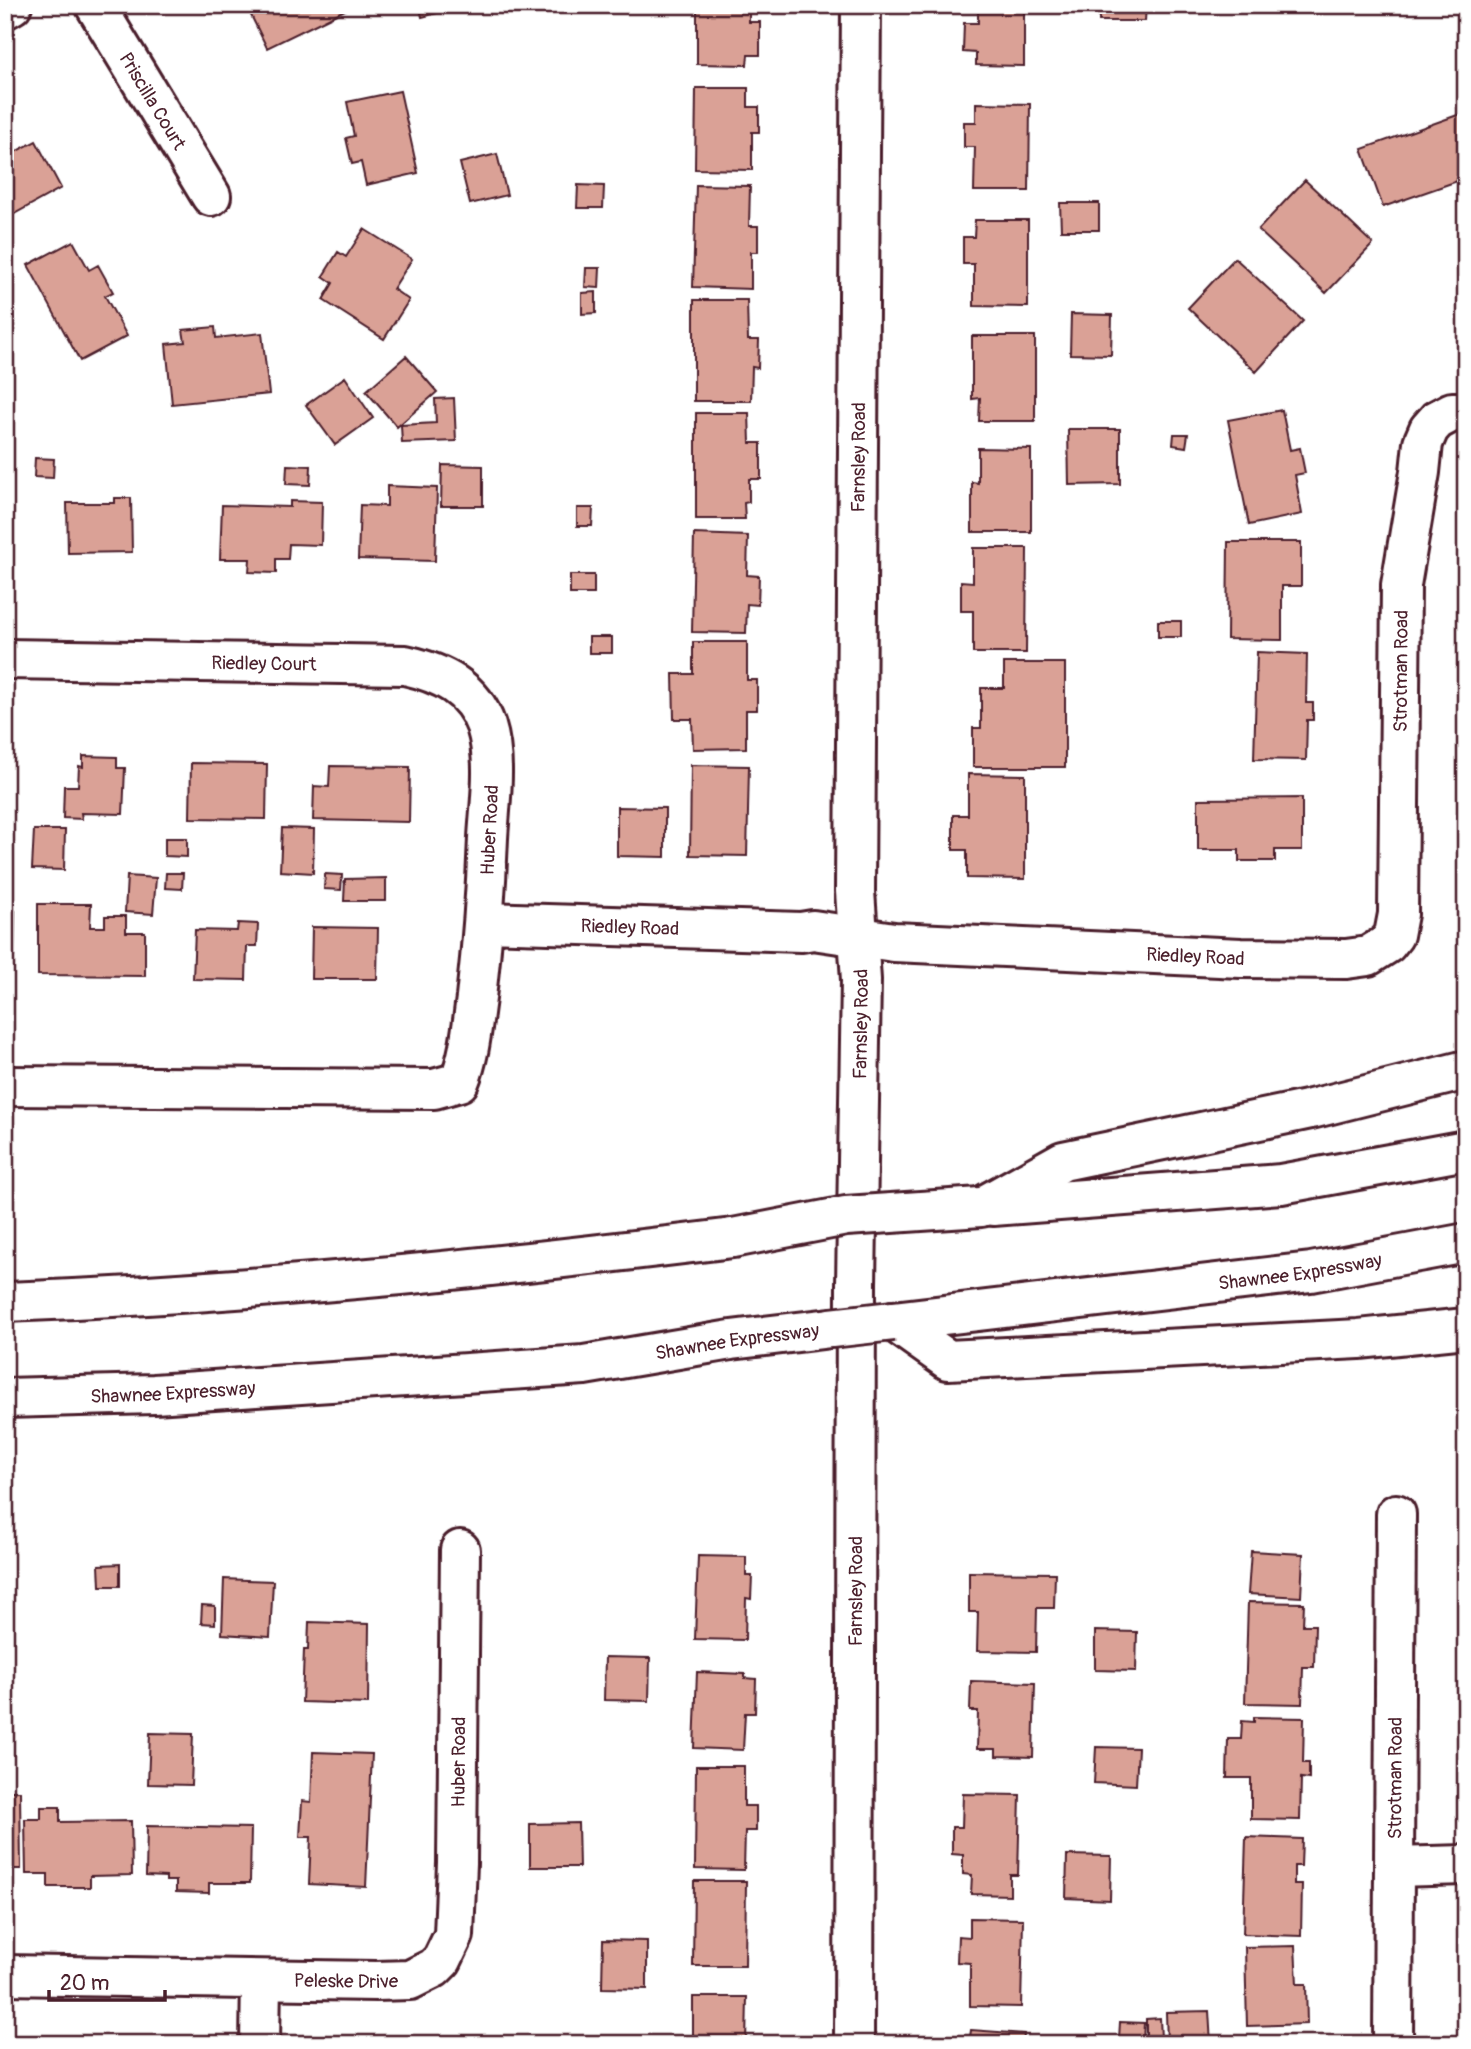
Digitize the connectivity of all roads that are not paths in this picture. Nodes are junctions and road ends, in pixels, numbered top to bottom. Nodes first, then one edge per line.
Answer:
1 (12, 5) edge
2 (95, 5) edge
3 (861, 5) edge
4 (5, 9) edge
5 (211, 196) dead end
6 (1459, 412) edge
7 (5, 659) edge
8 (488, 738) joint
9 (485, 922) junction
10 (858, 937) junction
11 (1387, 944) joint
12 (1466, 1070) edge
13 (5, 1086) edge
14 (1466, 1150) edge
15 (981, 1207) junction
16 (1466, 1243) edge
17 (5, 1302) edge
18 (893, 1321) junction
19 (1466, 1328) edge
20 (5, 1398) edge
21 (1395, 1514) dead end
22 (460, 1550) dead end
23 (1466, 1865) edge
24 (1394, 1867) junction
25 (434, 1968) joint
26 (5, 1975) edge
27 (261, 1980) junction
28 (260, 2044) edge
29 (853, 2044) edge
30 (1393, 2044) edge

1 - 4 main road
2 - 5 main road, Priscilla Court
3 - 10 main road, Farnsley Road
6 - 11 main road, Strotman Road
7 - 8 main road, Riedley Court
8 - 9 main road, Huber Road
9 - 10 main road, Riedley Road
9 - 13 main road
10 - 11 main road, Riedley Road
10 - 29 main road, Farnsley Road
12 - 15 main road
14 - 15 main road
15 - 17 main road, bridge
16 - 18 main road, Shawnee Expressway
18 - 19 main road
18 - 20 main road, Shawnee Expressway, bridge
21 - 24 main road, Strotman Road
22 - 25 main road, Huber Road
23 - 24 main road
24 - 30 main road, Strotman Road
25 - 27 main road, Peleske Drive
26 - 27 main road, Peleske Drive
27 - 28 main road

